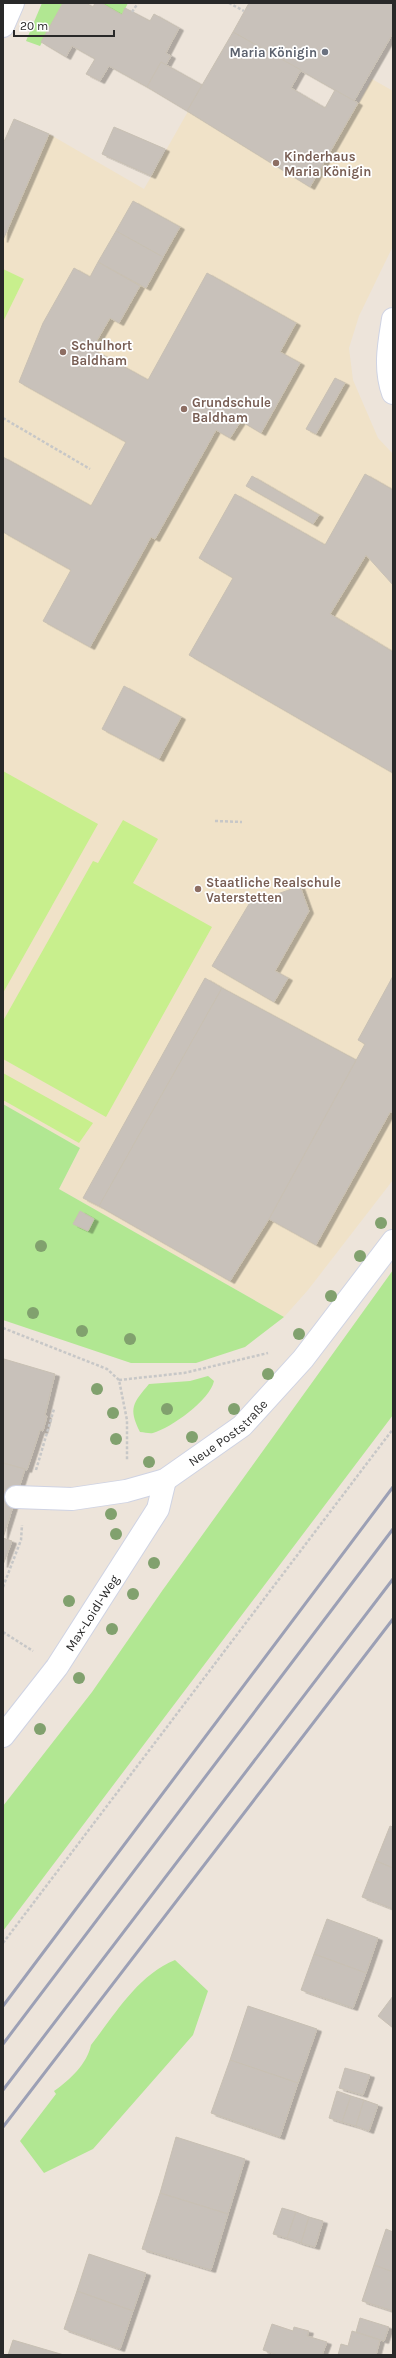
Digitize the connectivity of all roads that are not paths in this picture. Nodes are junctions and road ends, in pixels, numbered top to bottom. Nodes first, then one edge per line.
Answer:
1 (13, 3) edge
2 (3, 26) edge
3 (393, 319) edge
4 (393, 393) edge
5 (393, 1241) edge
6 (386, 1258) edge
7 (165, 1480) junction
8 (16, 1497) dead end
9 (3, 1736) edge

1 - 2 street
3 - 4 street
5 - 6 street, Neue Poststraße
6 - 7 street, Neue Poststraße
7 - 8 street, Neue Poststraße
7 - 9 street, Max-Loidl-Weg

